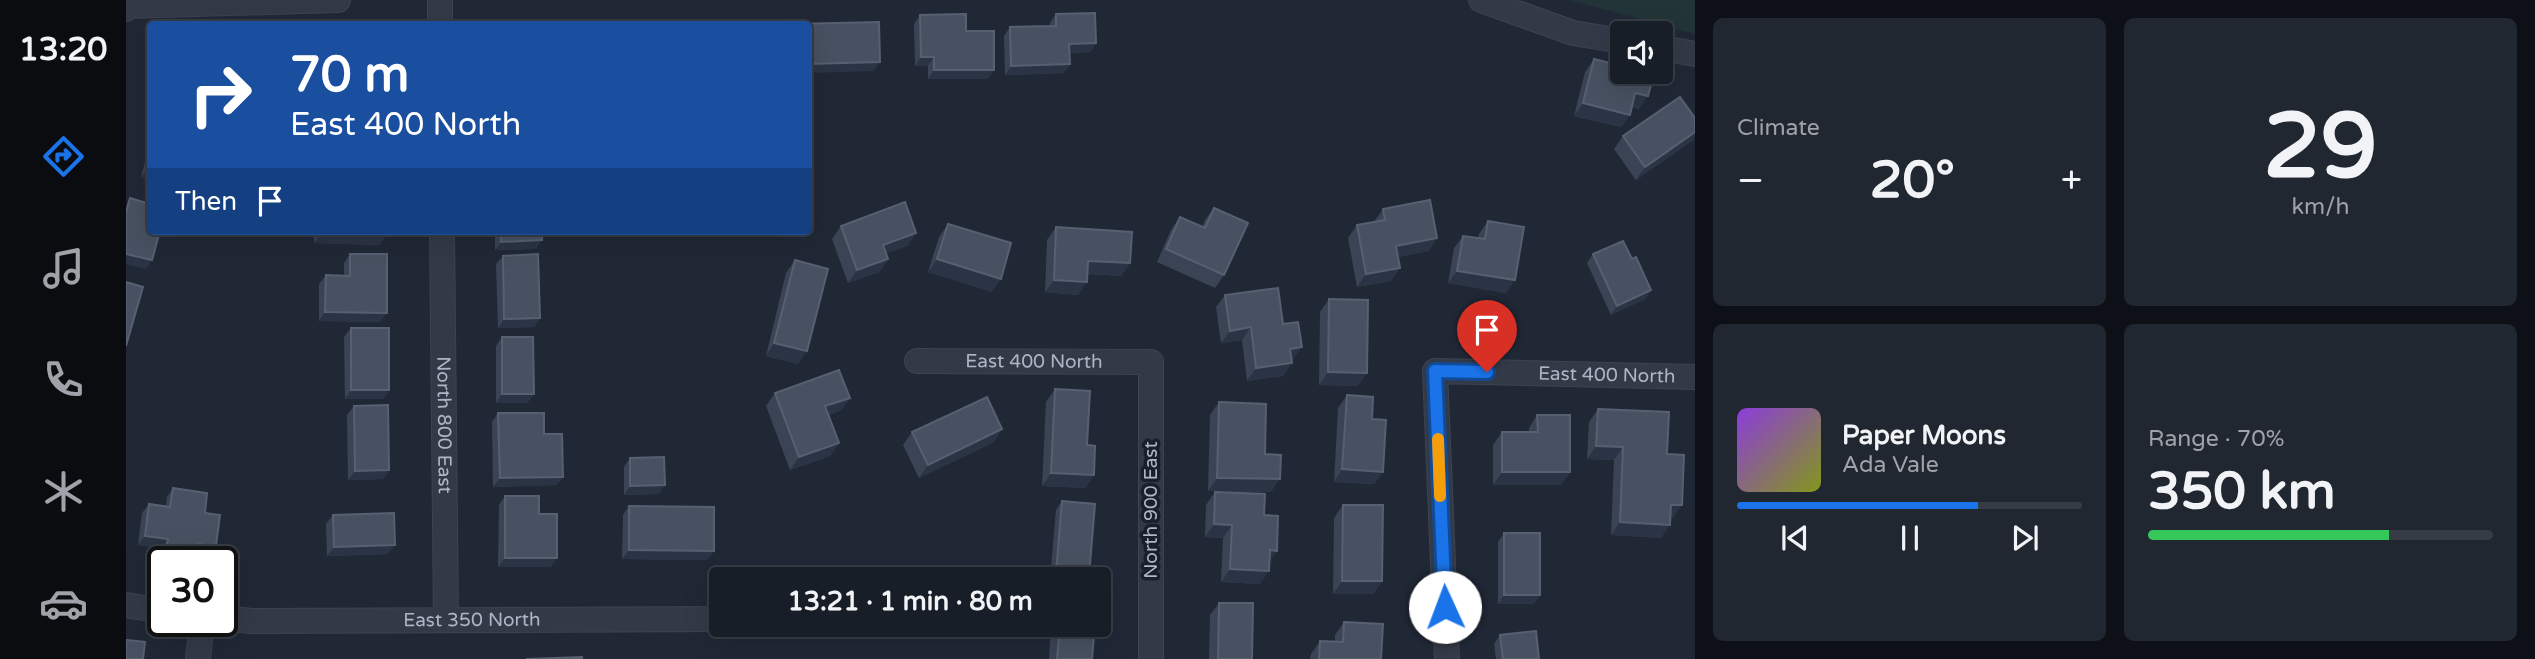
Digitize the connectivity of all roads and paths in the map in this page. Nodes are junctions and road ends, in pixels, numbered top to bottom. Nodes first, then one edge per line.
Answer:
1 (338, 0) edge
2 (440, 0) edge
3 (1481, 0) edge
4 (126, 8) edge
5 (440, 21) edge
6 (1610, 39) edge
7 (1673, 50) edge
8 (1695, 54) edge
9 (442, 235) edge
10 (917, 361) dead end
11 (1151, 362) joint
12 (1695, 377) edge
13 (126, 605) edge
14 (147, 608) edge
15 (709, 619) edge
16 (238, 620) edge
17 (446, 620) junction
18 (200, 637) edge
19 (198, 659) edge
20 (1151, 659) edge
21 (1447, 659) edge

1 - 4 street
2 - 5 street
3 - 6 street
7 - 8 street
9 - 17 street, North 800 East
10 - 11 street, East 400 North
11 - 20 street, North 900 East
12 - 21 street, East 400 North
13 - 14 street
15 - 17 street, East 350 North
16 - 17 street, East 350 North
18 - 19 street

